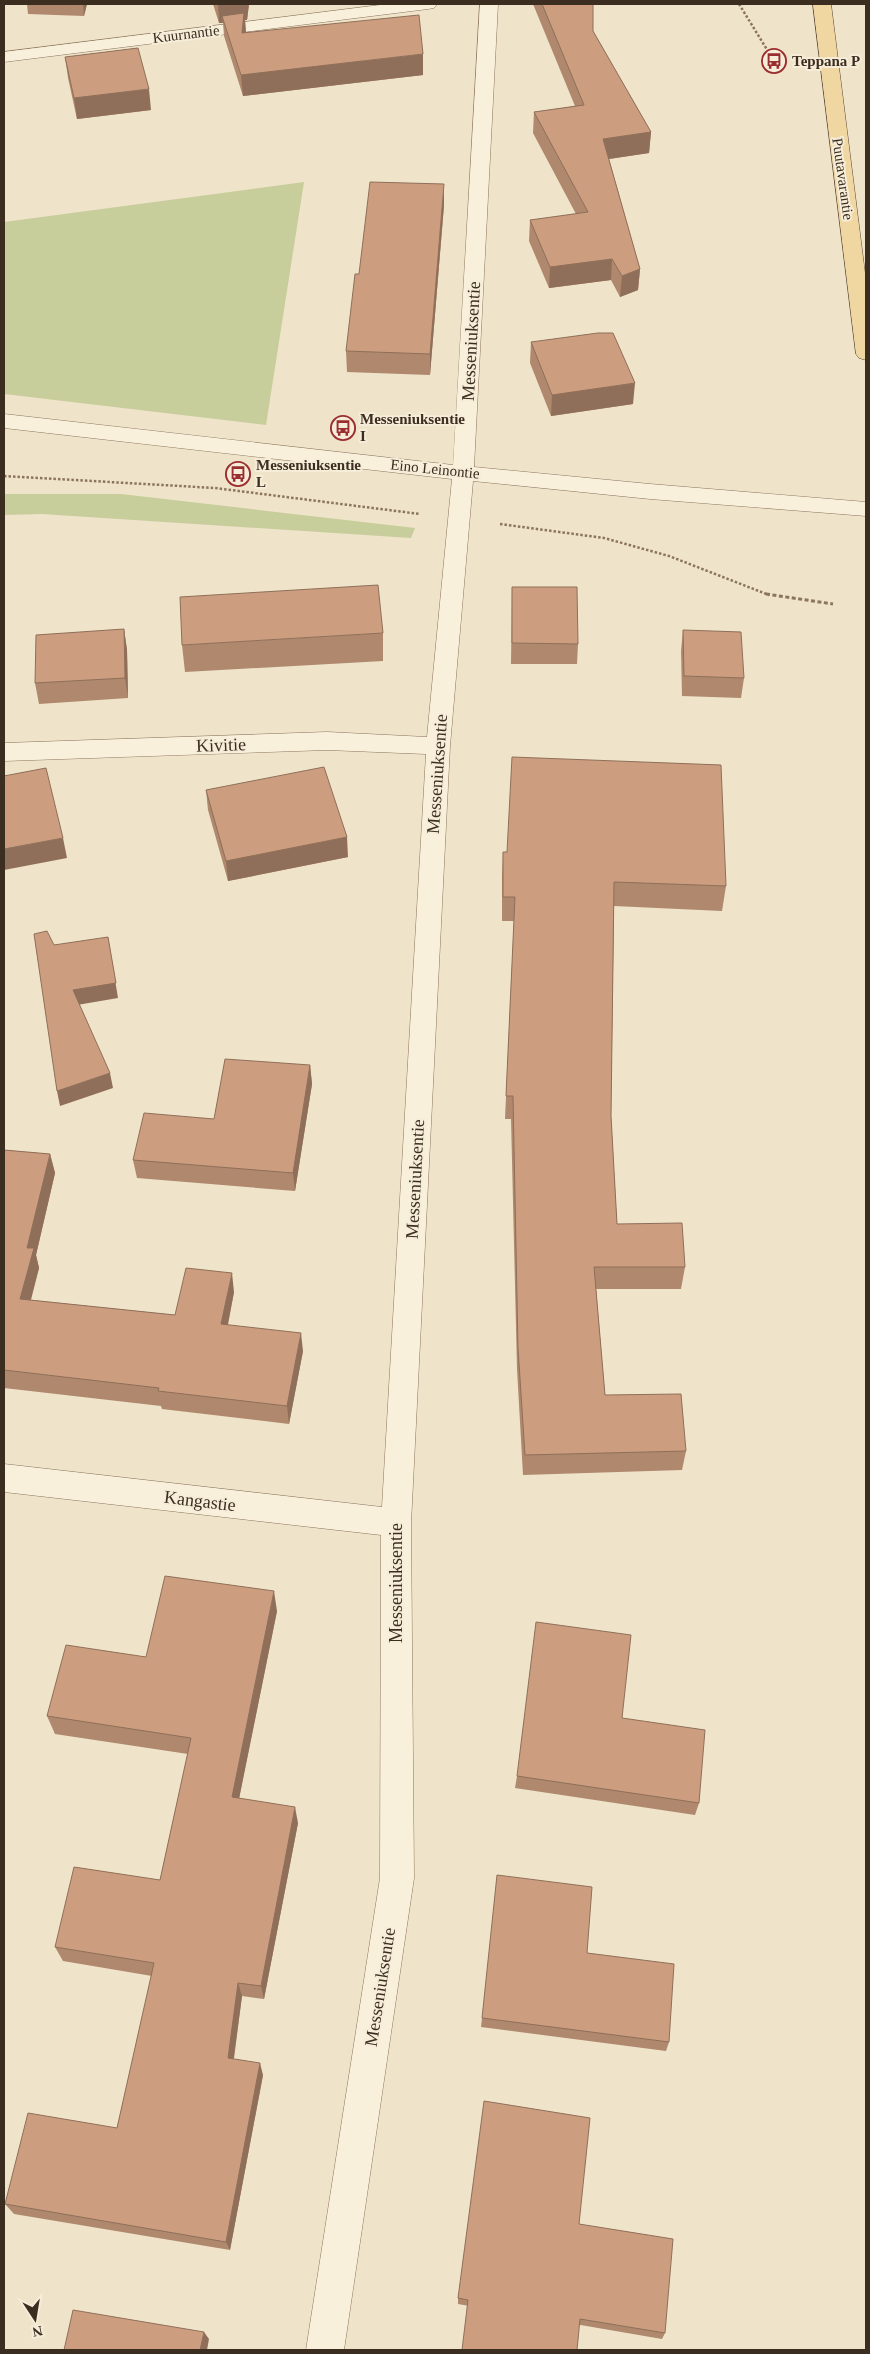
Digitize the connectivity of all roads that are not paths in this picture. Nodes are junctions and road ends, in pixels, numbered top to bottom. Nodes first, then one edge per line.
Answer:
1 (428, 4) edge
2 (489, 4) edge
3 (822, 4) edge
4 (4, 57) edge
5 (866, 354) edge
6 (4, 421) edge
7 (463, 472) junction
8 (866, 509) edge
9 (438, 746) junction
10 (4, 752) edge
11 (4, 1478) edge
12 (396, 1523) junction
13 (324, 2350) edge

1 - 4 street, Kuurnantie
2 - 7 street, Messeniuksentie
3 - 5 main road, Puutavarantie
6 - 7 street, Eino Leinontie
7 - 8 street, Eino Leinontie
7 - 9 street, Messeniuksentie
9 - 10 street, Kivitie
9 - 12 street, Messeniuksentie
11 - 12 street, Kangastie
12 - 13 street, Messeniuksentie

